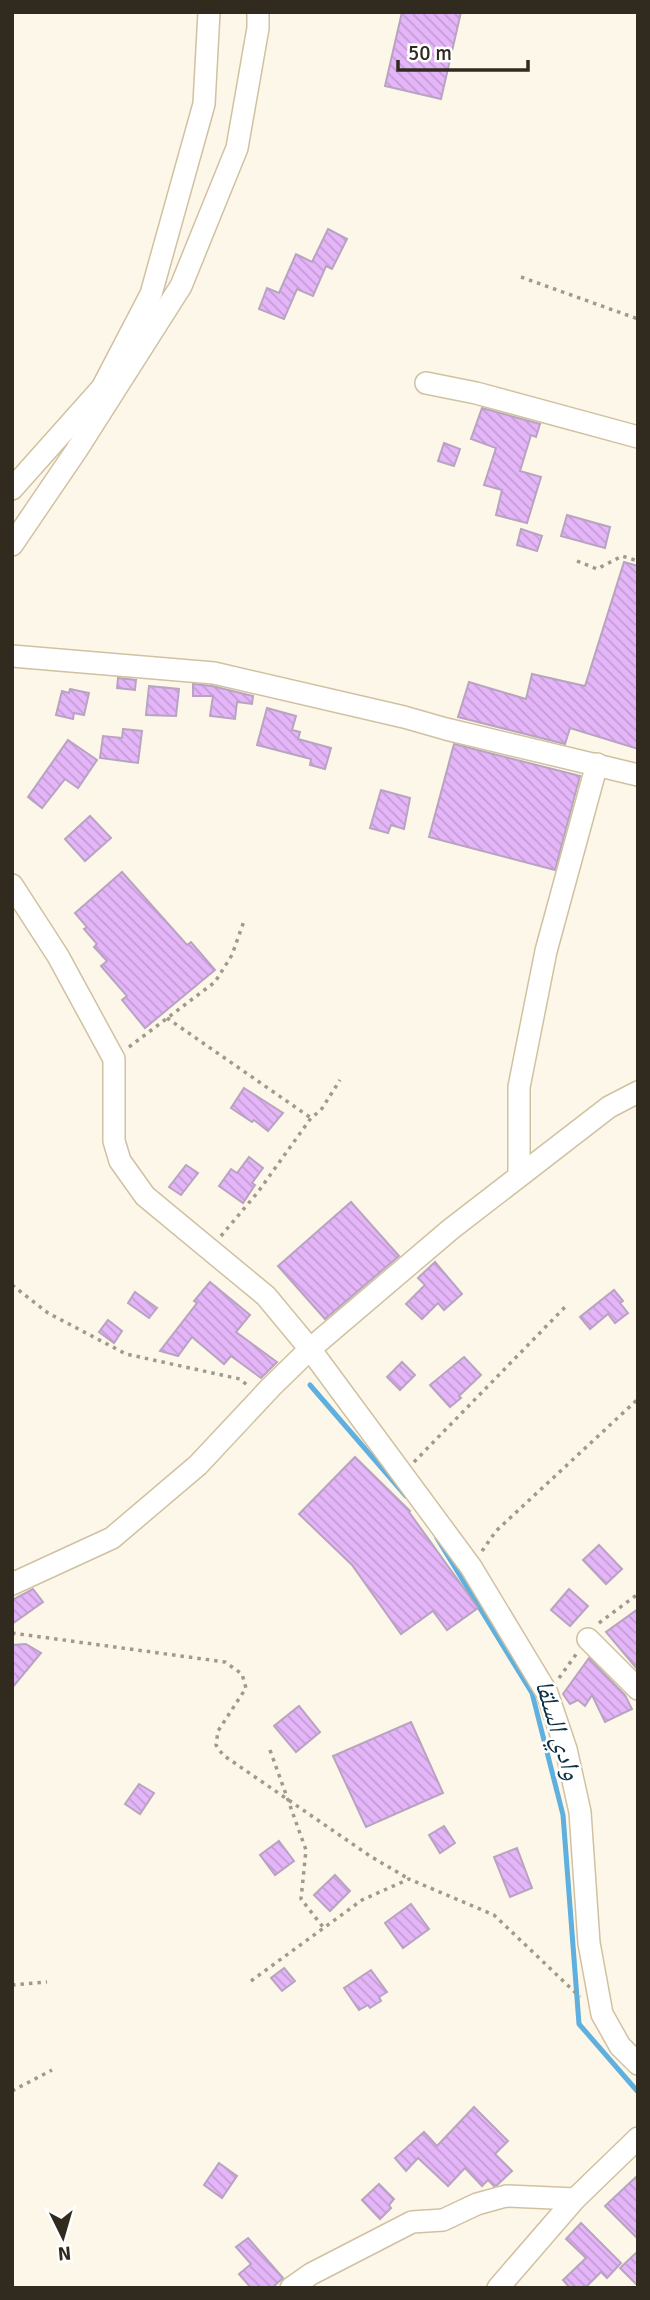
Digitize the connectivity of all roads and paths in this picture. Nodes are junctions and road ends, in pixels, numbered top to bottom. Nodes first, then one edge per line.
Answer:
1 (209, 12) edge
2 (258, 12) edge
3 (521, 277) dead end
4 (638, 319) edge
5 (426, 383) dead end
6 (638, 437) edge
7 (12, 489) edge
8 (12, 545) edge
9 (577, 561) dead end
10 (638, 561) edge
11 (12, 656) edge
12 (597, 764) junction
13 (638, 775) edge
14 (12, 885) edge
15 (244, 921) dead end
16 (167, 1018) junction
17 (114, 1059) junction
18 (340, 1080) dead end
19 (638, 1092) edge
20 (311, 1118) junction
21 (519, 1176) junction
22 (210, 1249) junction
23 (12, 1285) edge
24 (567, 1305) dead end
25 (310, 1349) junction
26 (262, 1398) junction
27 (638, 1399) edge
28 (403, 1474) junction
29 (471, 1567) junction
30 (12, 1584) edge
31 (12, 1633) edge
32 (588, 1639) dead end
33 (638, 1689) edge
34 (270, 1750) dead end
35 (287, 1799) junction
36 (409, 1879) junction
37 (323, 1927) junction
38 (251, 1981) dead end
39 (47, 1982) dead end
40 (12, 1985) edge
41 (602, 2014) junction
42 (638, 2064) edge
43 (52, 2070) dead end
44 (12, 2091) edge
45 (638, 2138) edge
46 (575, 2199) junction
47 (291, 2288) edge
48 (498, 2288) edge

1 - 7 street
2 - 8 street
3 - 4 path
5 - 6 street
9 - 10 path
11 - 12 street
12 - 13 street
12 - 21 street
14 - 17 street
15 - 16 path
16 - 17 path
16 - 20 path
17 - 22 street
18 - 20 path
19 - 21 street
20 - 22 path
21 - 25 street
22 - 25 street
23 - 26 path
24 - 28 path
25 - 26 street
25 - 28 street
26 - 30 street
27 - 29 path
28 - 29 street
29 - 41 street
31 - 35 path
32 - 33 street
34 - 35 path
35 - 36 path
35 - 37 path
36 - 37 path
36 - 41 path
37 - 38 path
39 - 40 path
41 - 42 street
43 - 44 path
45 - 46 street
46 - 47 street
46 - 48 street

